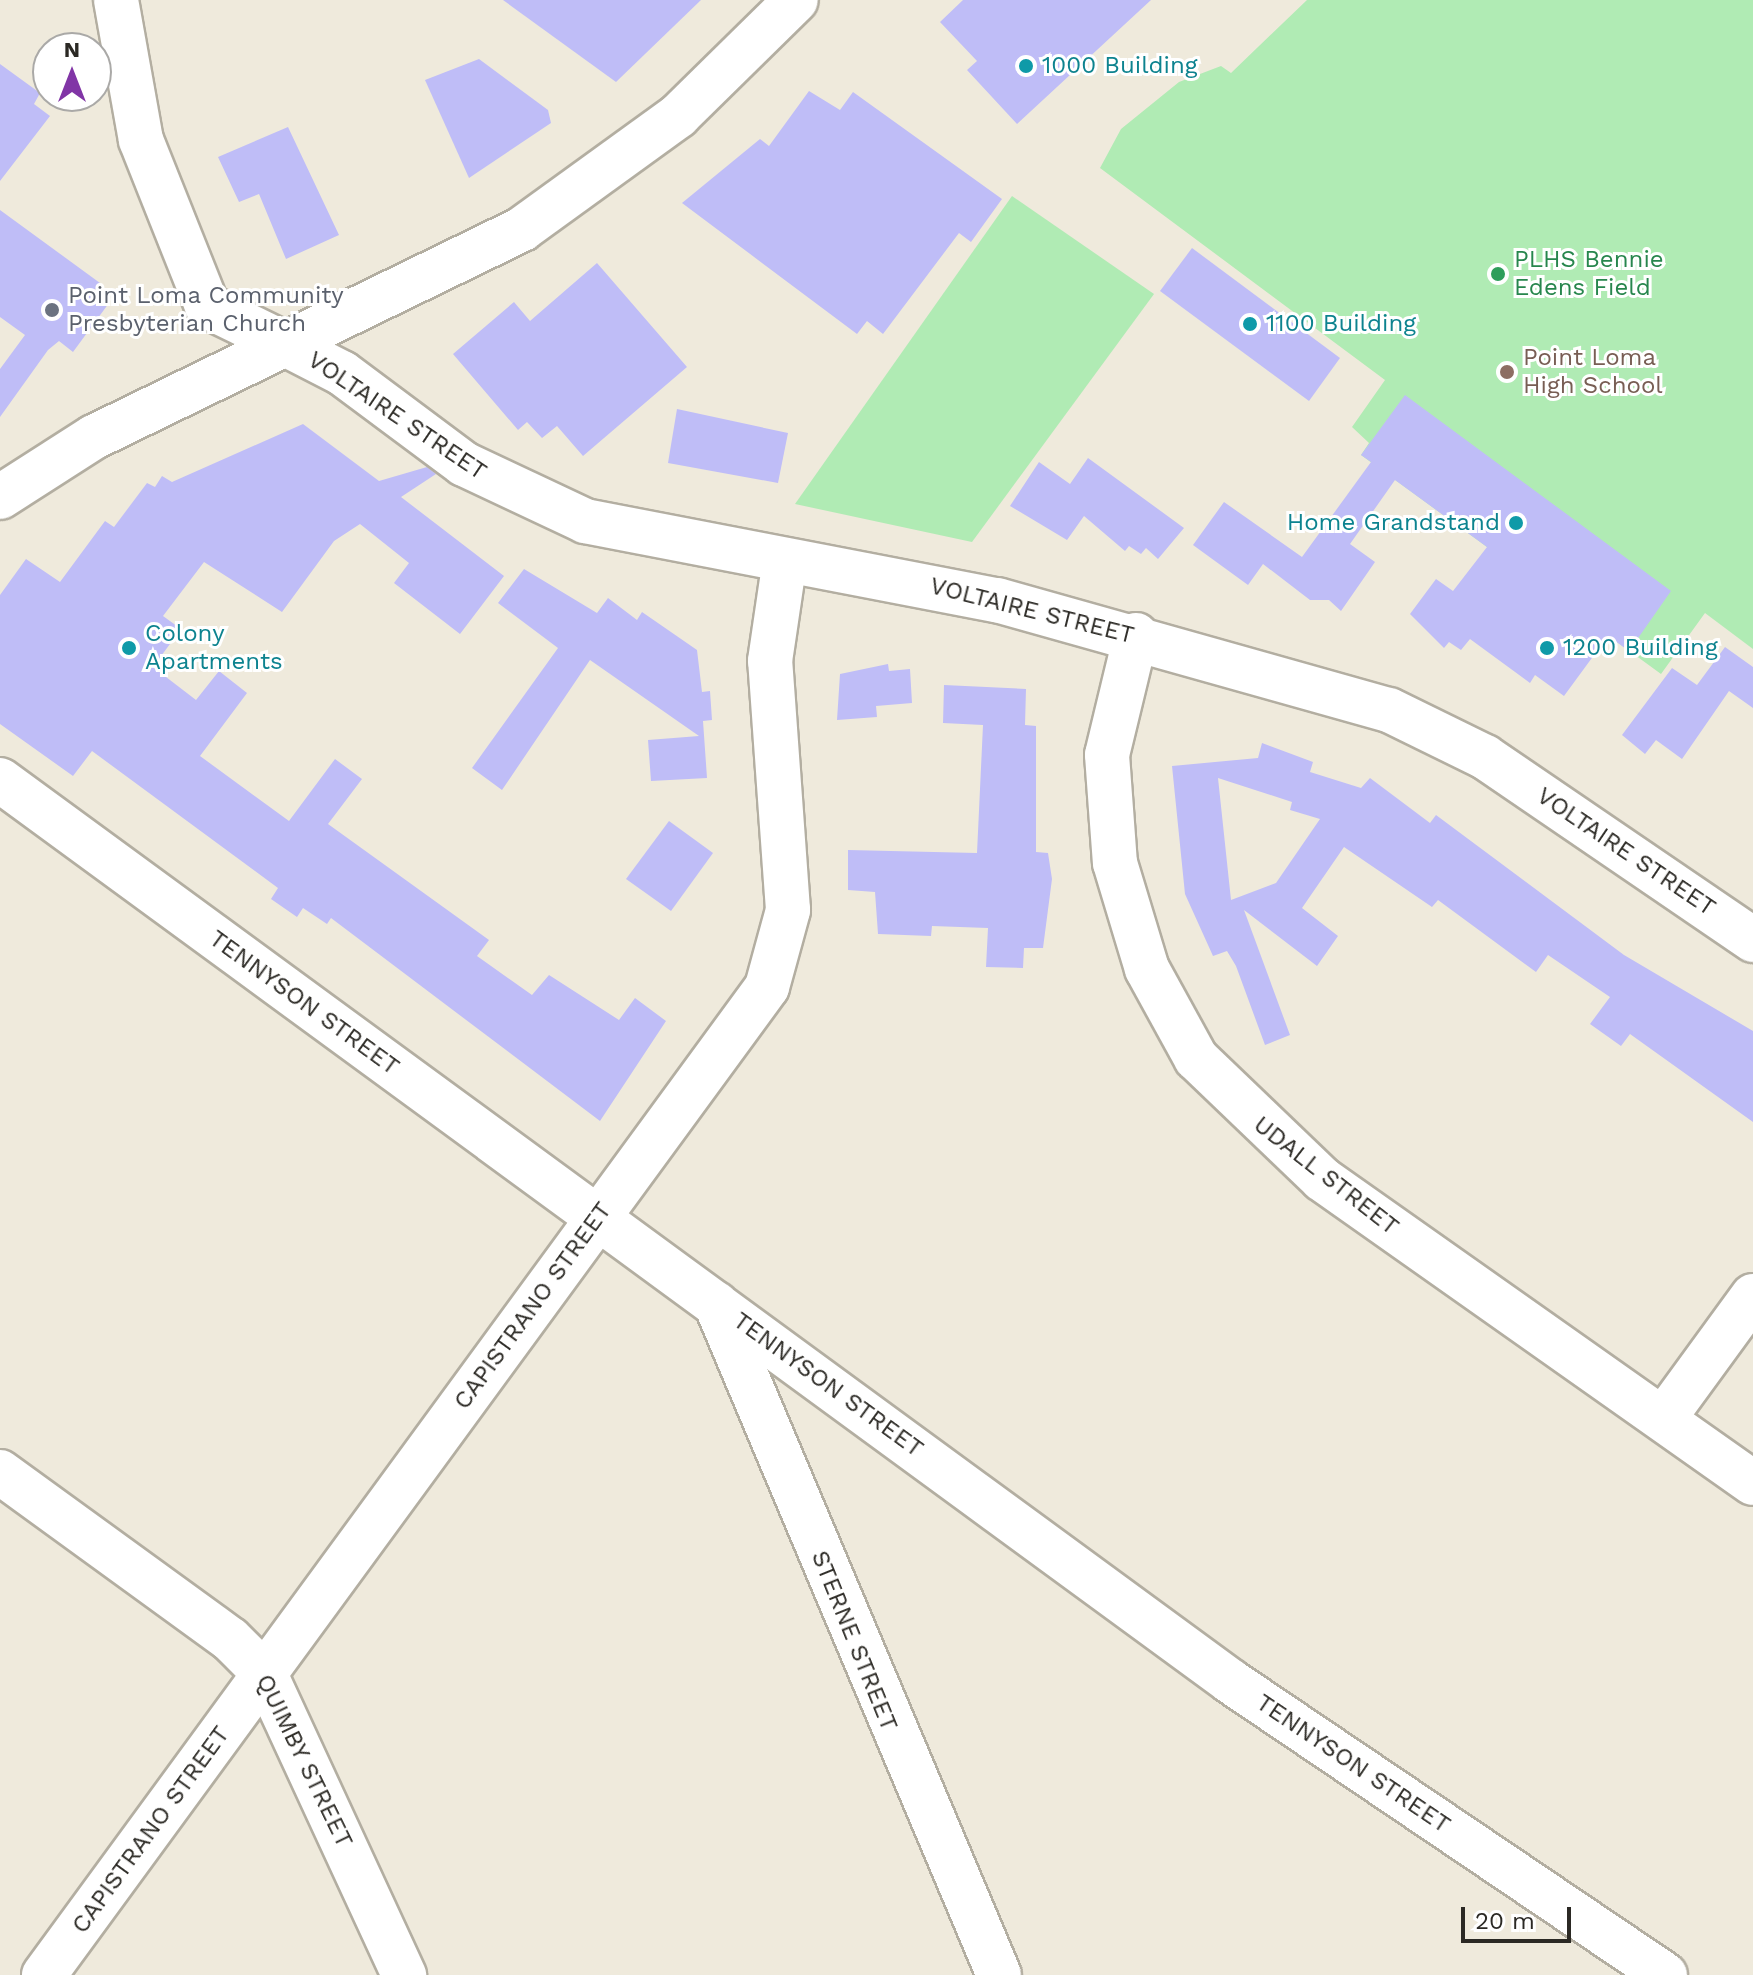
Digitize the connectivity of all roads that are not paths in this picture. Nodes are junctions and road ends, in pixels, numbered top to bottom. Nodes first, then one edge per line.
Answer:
1 (116, 0) edge
2 (796, 0) edge
3 (289, 346) junction
4 (0, 497) edge
5 (785, 560) junction
6 (1136, 635) junction
7 (0, 780) edge
8 (1753, 940) edge
9 (597, 1217) junction
10 (1753, 1296) edge
11 (716, 1304) junction
12 (1664, 1418) junction
13 (0, 1472) edge
14 (1753, 1483) edge
15 (265, 1674) junction
16 (44, 1975) edge
17 (404, 1975) edge
18 (999, 1975) edge
19 (1665, 1975) edge

1 - 3 street, VOLTAIRE STREET
2 - 3 street
3 - 4 street
3 - 5 street, VOLTAIRE STREET
5 - 6 street, VOLTAIRE STREET
5 - 9 street, CAPISTRANO STREET
6 - 8 street, VOLTAIRE STREET
6 - 12 street, UDALL STREET
7 - 9 street, TENNYSON STREET
9 - 11 street, TENNYSON STREET
9 - 15 street, CAPISTRANO STREET
10 - 12 street
11 - 18 street, STERNE STREET
11 - 19 street, TENNYSON STREET
12 - 14 street, UDALL STREET
13 - 15 street, QUIMBY STREET
15 - 16 street, CAPISTRANO STREET
15 - 17 street, QUIMBY STREET

